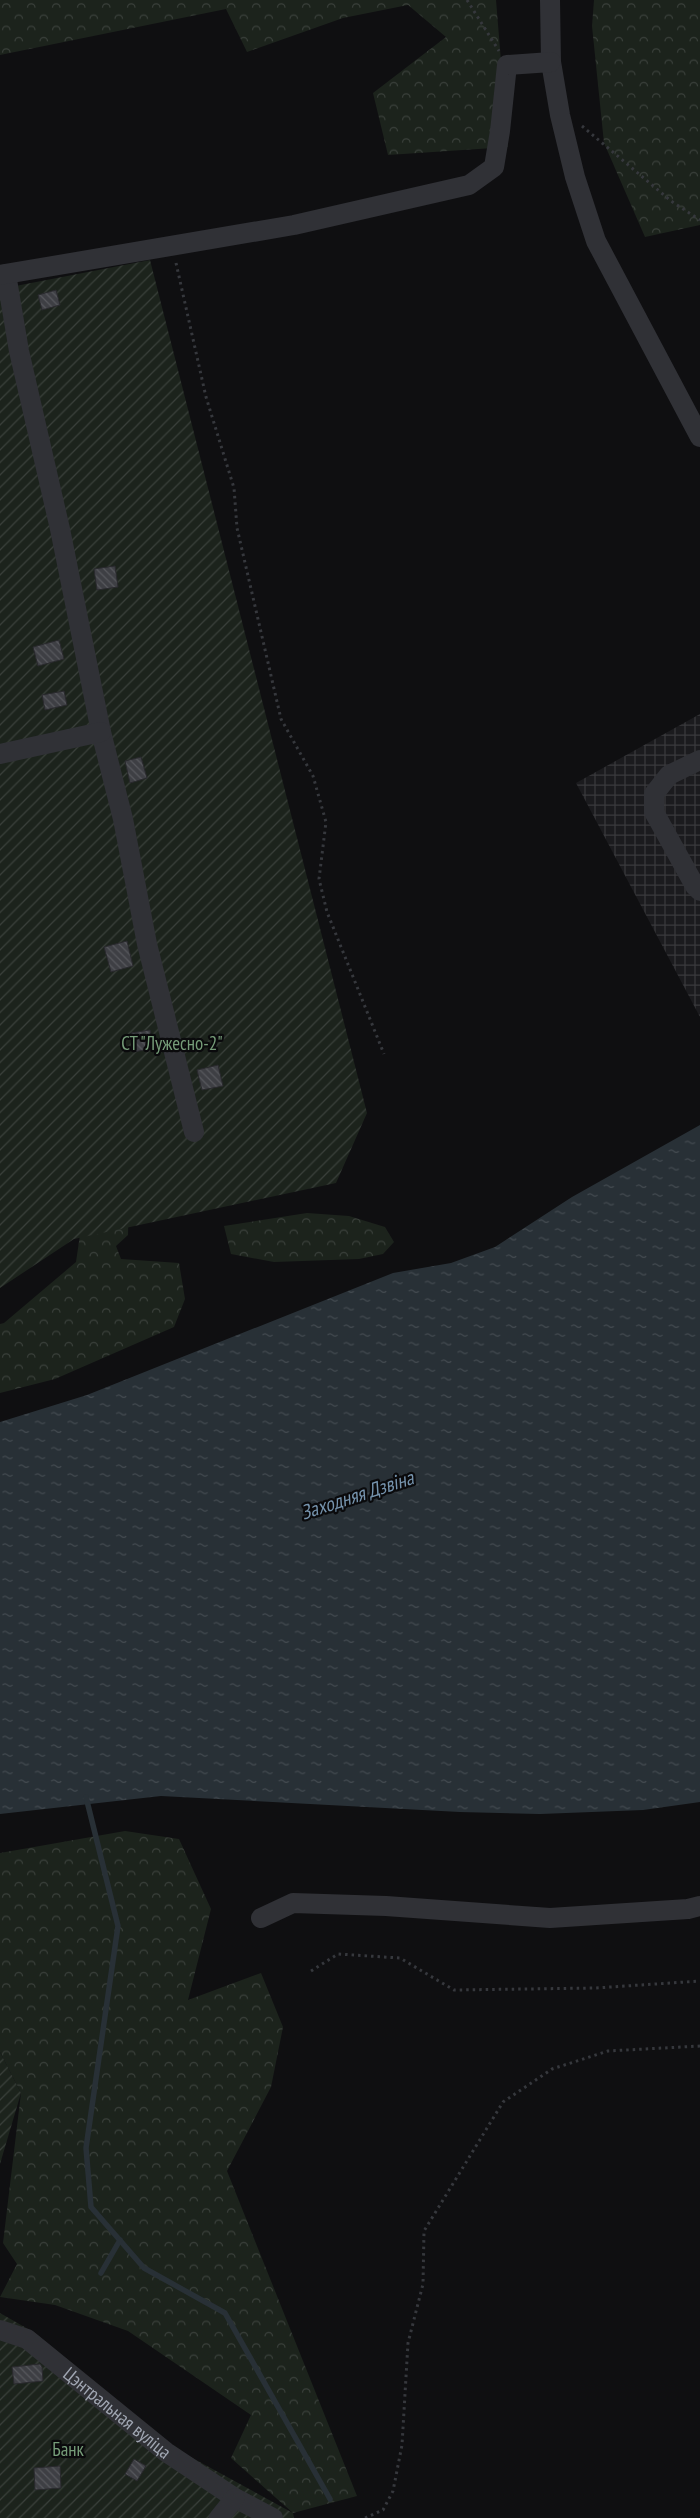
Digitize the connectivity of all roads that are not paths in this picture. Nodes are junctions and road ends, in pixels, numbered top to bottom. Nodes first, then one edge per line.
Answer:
1 (550, 0) edge
2 (551, 62) junction
3 (3, 275) edge
4 (700, 438) edge
5 (101, 732) junction
6 (0, 754) edge
7 (700, 760) edge
8 (700, 891) edge
9 (194, 1132) dead end
10 (700, 1906) edge
11 (261, 1918) dead end
12 (0, 2330) edge
13 (234, 2498) junction
14 (219, 2518) edge
15 (273, 2518) edge

1 - 2 street
2 - 3 street
2 - 4 street
3 - 5 street
5 - 6 street
5 - 9 street
7 - 8 street
10 - 11 street
12 - 13 street, Цэнтральная вуліца
13 - 14 street
13 - 15 street, Цэнтральная вуліца

